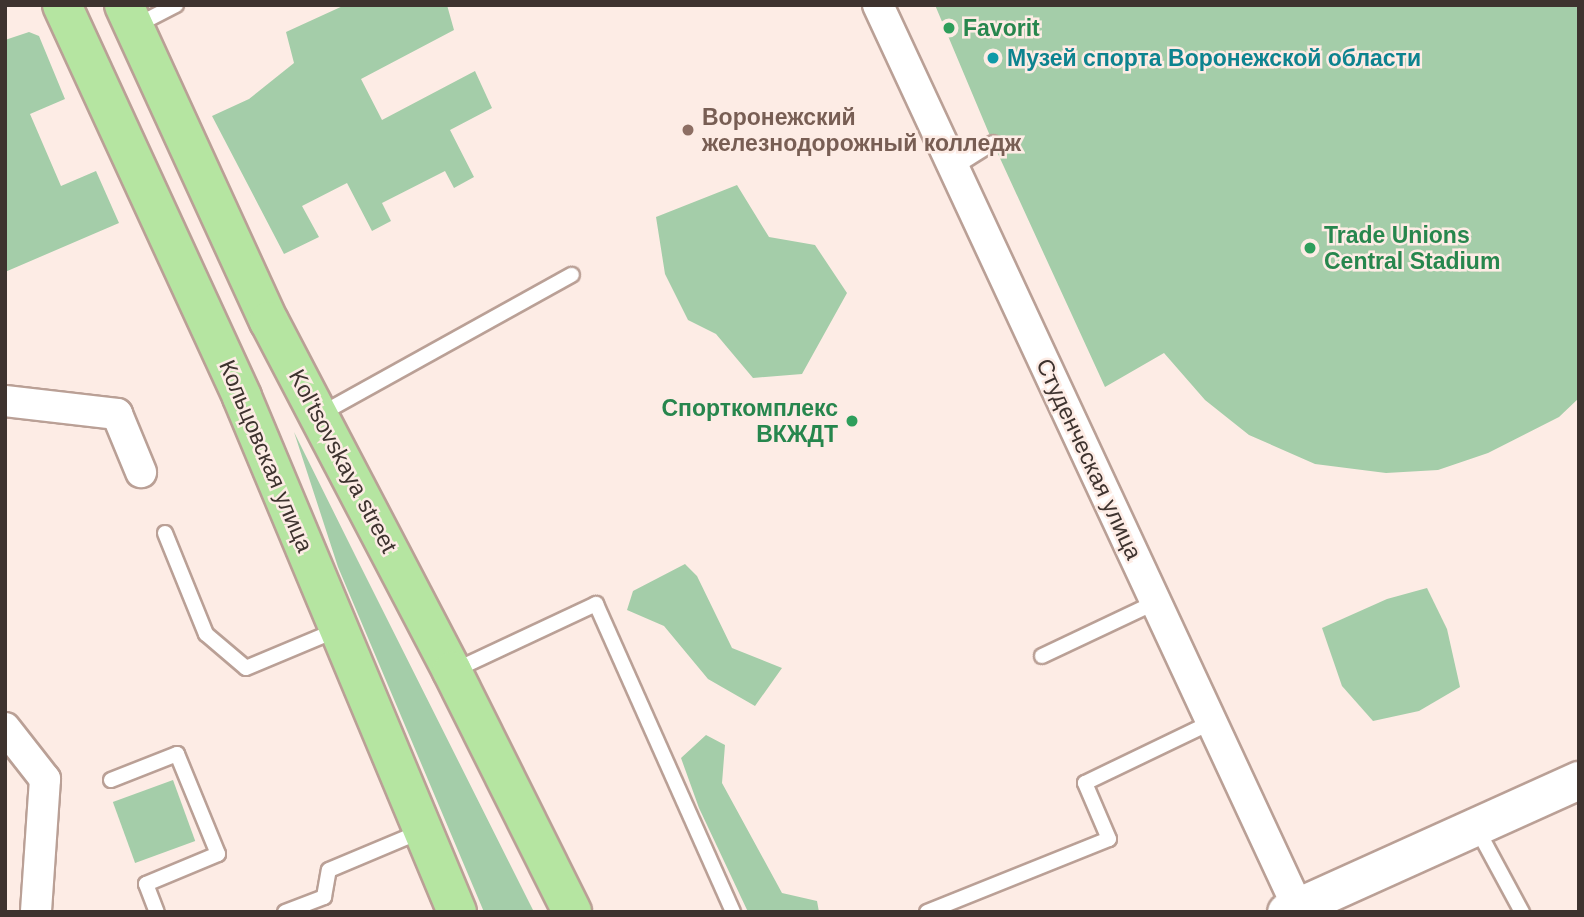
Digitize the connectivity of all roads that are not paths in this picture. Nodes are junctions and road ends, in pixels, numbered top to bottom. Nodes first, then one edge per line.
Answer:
1 (62, 5) edge
2 (176, 5) edge
3 (878, 5) edge
4 (129, 16) edge
5 (992, 143) dead end
6 (953, 167) junction
7 (572, 275) dead end
8 (5, 401) edge
9 (318, 415) junction
10 (141, 472) dead end
11 (165, 533) dead end
12 (1156, 602) junction
13 (339, 629) junction
14 (1042, 656) dead end
15 (452, 671) junction
16 (1212, 722) junction
17 (5, 728) edge
18 (111, 780) dead end
19 (1579, 780) edge
20 (1476, 826) junction
21 (424, 830) junction
22 (1295, 910) edge
23 (36, 912) edge
24 (157, 912) edge
25 (285, 912) edge
26 (457, 912) edge
27 (572, 912) edge
28 (733, 912) edge
29 (927, 912) edge
30 (1522, 912) edge

1 - 13 main road, Кольцовская улица
2 - 4 lane
3 - 6 street, Студенческая улица
4 - 9 main road, Kol'tsovskaya street
5 - 6 lane
6 - 12 street, Студенческая улица
7 - 9 lane
8 - 10 street
9 - 15 main road, Kol'tsovskaya street
11 - 13 lane
12 - 14 lane
12 - 16 street, Студенческая улица
13 - 21 main road, Кольцовская улица
15 - 27 main road, Kol'tsovskaya street
15 - 28 lane
16 - 22 street, Студенческая улица
16 - 29 lane
17 - 23 street
18 - 24 lane
19 - 20 street
20 - 22 street
20 - 30 lane
21 - 25 lane
21 - 26 main road, Кольцовская улица

